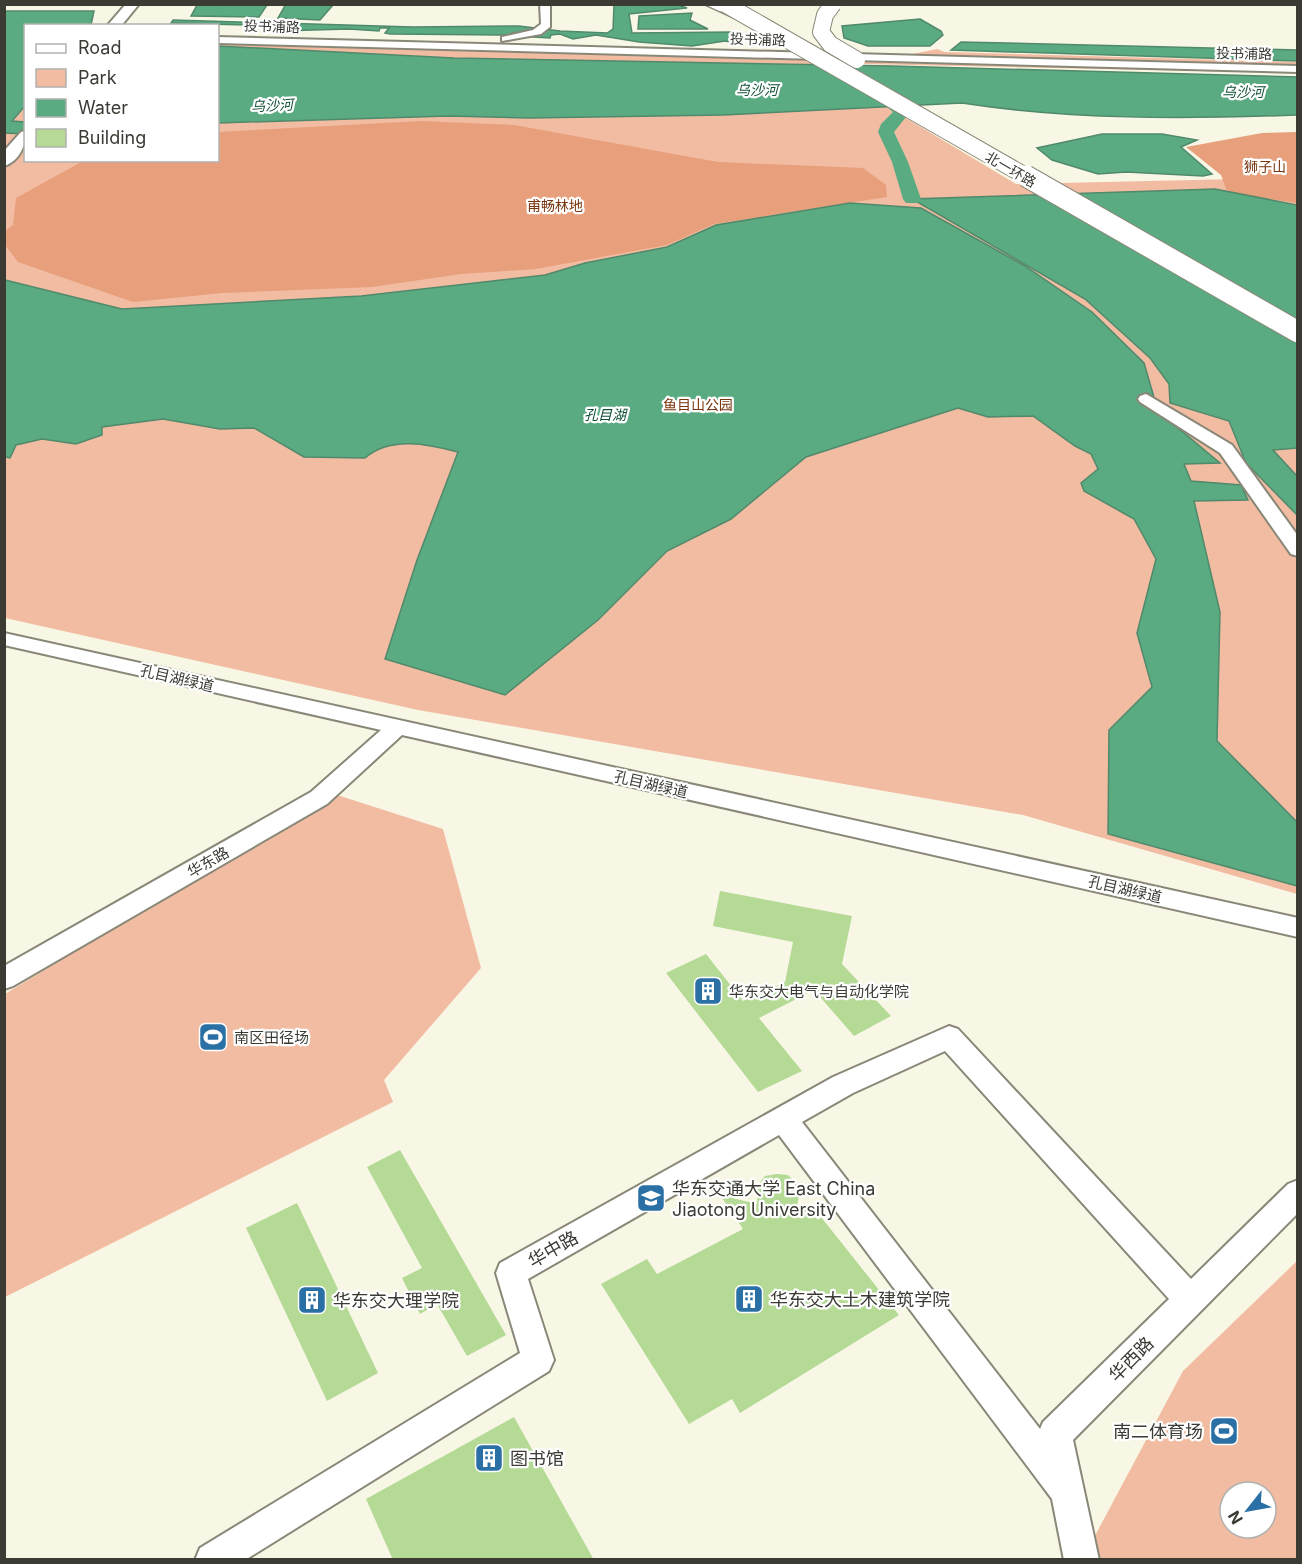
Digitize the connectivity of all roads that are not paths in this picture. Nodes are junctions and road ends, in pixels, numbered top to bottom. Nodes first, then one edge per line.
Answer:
1 (134, 4) edge
2 (141, 4) edge
3 (545, 4) edge
4 (711, 4) edge
5 (725, 4) edge
6 (833, 4) edge
7 (754, 13) edge
8 (115, 24) edge
9 (123, 24) edge
10 (219, 40) edge
11 (492, 47) junction
12 (1298, 69) edge
13 (881, 74) dead end
14 (24, 123) edge
15 (15, 144) edge
16 (1298, 313) edge
17 (1298, 332) edge
18 (1146, 399) dead end
19 (1298, 550) edge
20 (4, 639) edge
21 (398, 727) junction
22 (1298, 928) edge
23 (4, 979) edge
24 (783, 1119) junction
25 (1298, 1192) edge
26 (1190, 1300) junction
27 (1067, 1492) junction
28 (212, 1560) edge
29 (1082, 1560) edge

1 - 8 main road
2 - 9 main road
3 - 11 street
4 - 7 highway, bridge
5 - 7 highway, 北一环路, bridge
6 - 13 highway, bridge
7 - 16 highway, 北一环路, bridge
7 - 17 highway, 北一环路, bridge
10 - 11 street, 投书浦路
11 - 12 street, 投书浦路
14 - 15 main road
18 - 19 street
20 - 21 street, 孔目湖绿道
21 - 22 street, 孔目湖绿道
21 - 23 street, 华东路
24 - 26 street, 华中路
24 - 27 street
24 - 28 street, 华中路
25 - 26 street, 华西路
26 - 27 street, 华西路
27 - 29 street, 华西路

